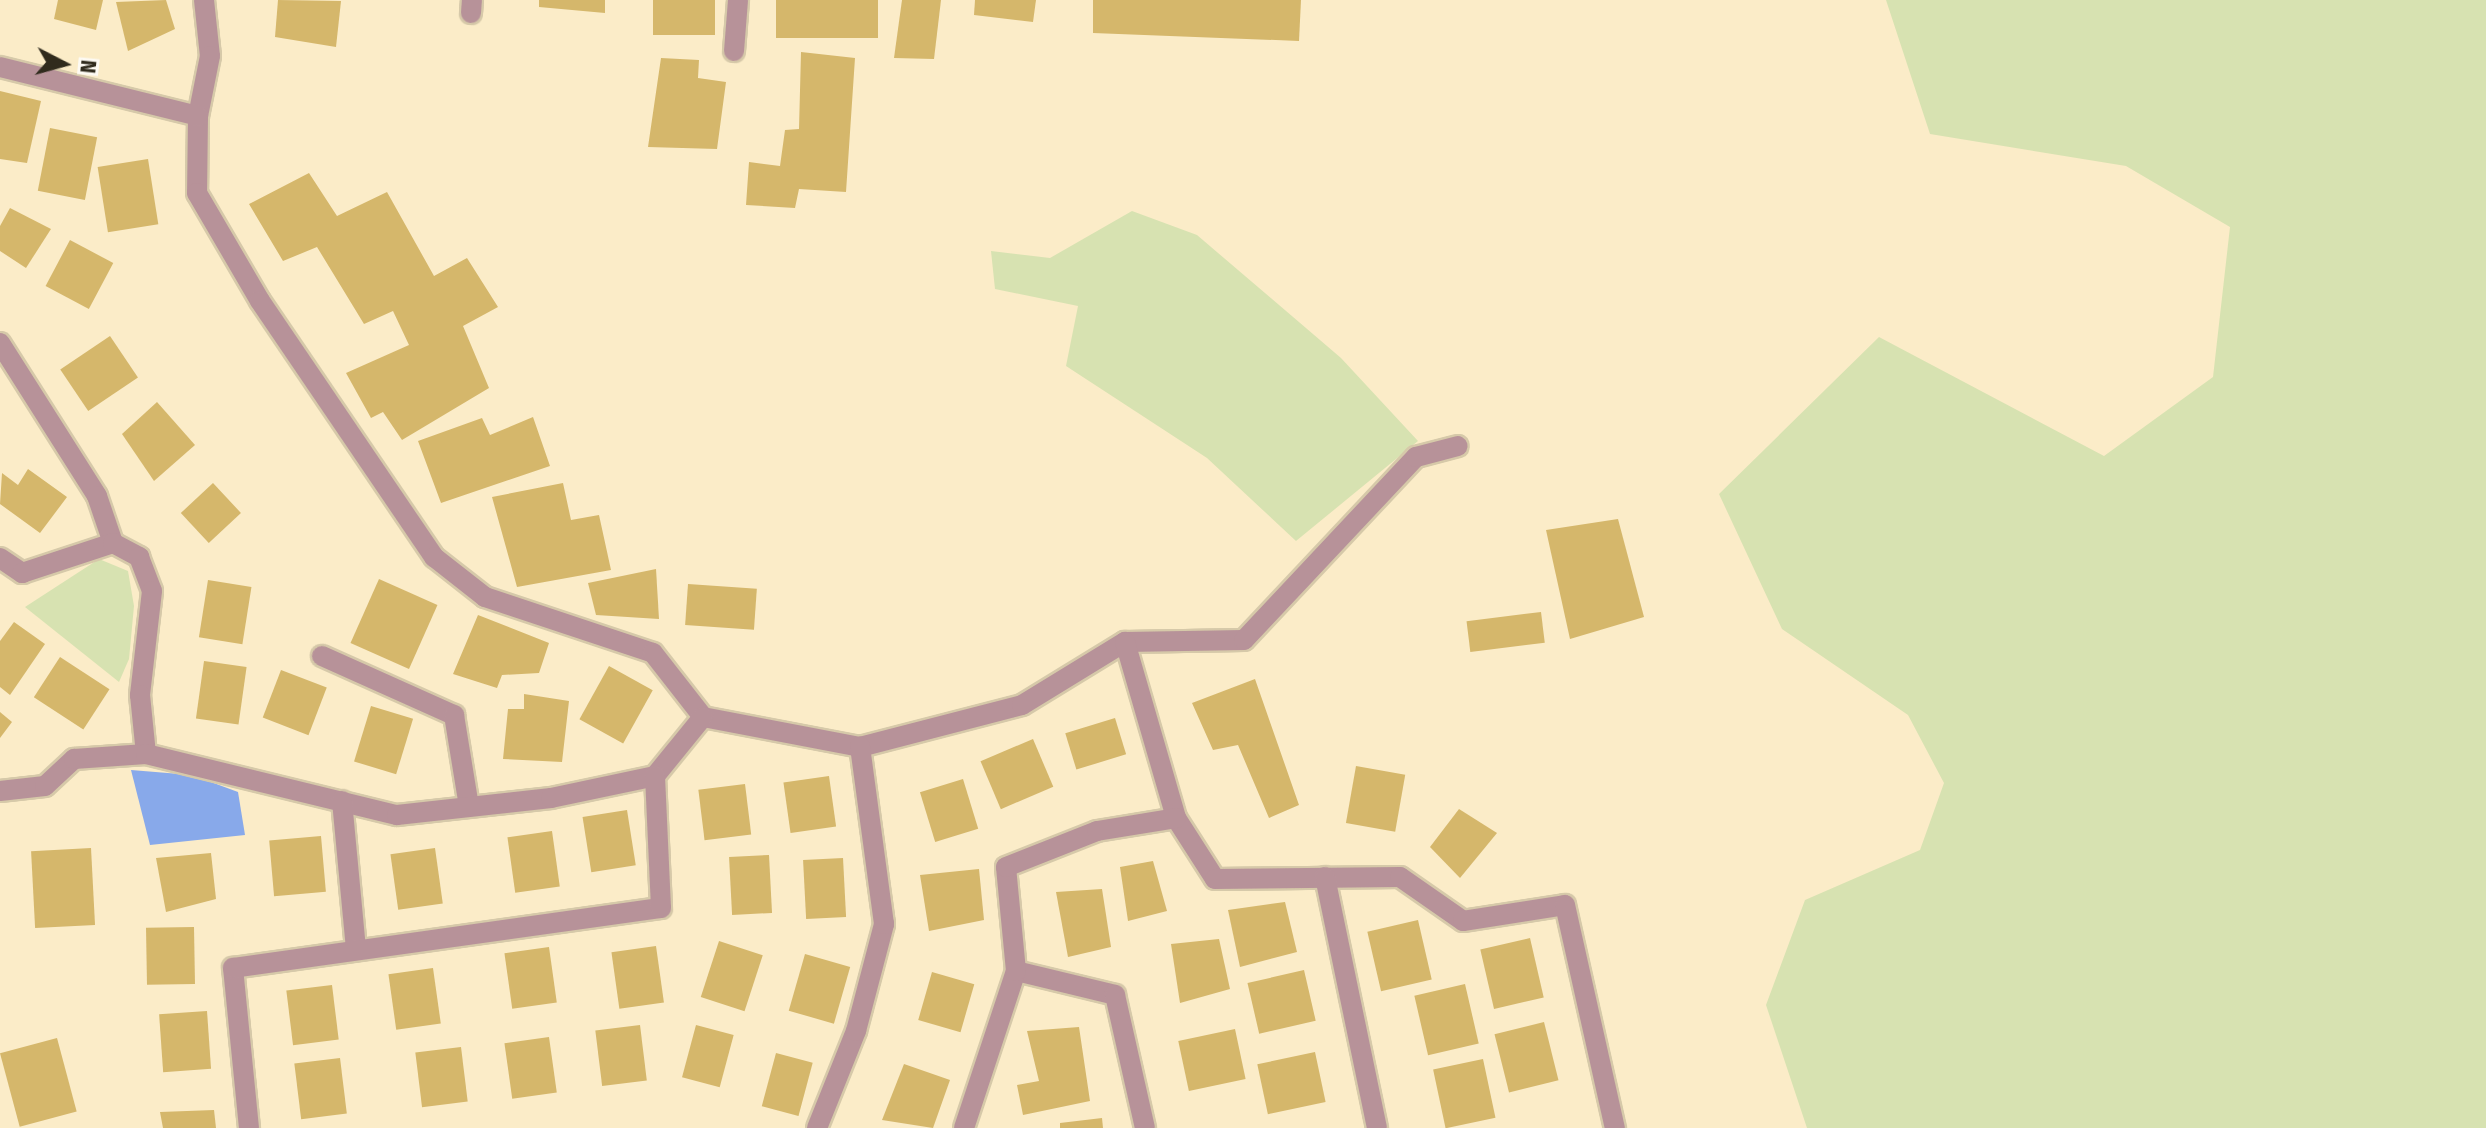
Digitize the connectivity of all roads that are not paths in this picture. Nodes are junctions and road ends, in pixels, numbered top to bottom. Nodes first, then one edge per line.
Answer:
1 (204, 0) edge
2 (738, 0) edge
3 (734, 51) dead end
4 (0, 67) edge
5 (198, 116) junction
6 (0, 343) edge
7 (1458, 446) dead end
8 (113, 543) junction
9 (0, 558) edge
10 (1125, 642) junction
11 (322, 656) dead end
12 (703, 717) junction
13 (860, 747) junction
14 (146, 754) junction
15 (655, 776) junction
16 (0, 791) edge
17 (342, 801) junction
18 (469, 807) junction
19 (1176, 818) junction
20 (1325, 877) junction
21 (356, 949) junction
22 (1016, 971) junction
23 (249, 1128) edge
24 (817, 1128) edge
25 (964, 1128) edge
26 (1145, 1128) edge
27 (1377, 1128) edge
28 (1615, 1128) edge

1 - 5 street
2 - 3 street
4 - 5 street
5 - 12 street
6 - 8 street
7 - 10 street
8 - 9 street
8 - 14 street
10 - 13 street
10 - 19 street
11 - 18 street
12 - 13 street
12 - 15 street
13 - 24 street
14 - 16 street
14 - 17 street
15 - 18 street
15 - 21 street
17 - 18 street
17 - 21 street
19 - 20 street
19 - 22 street
20 - 27 street
20 - 28 street
21 - 23 street
22 - 25 street
22 - 26 street

